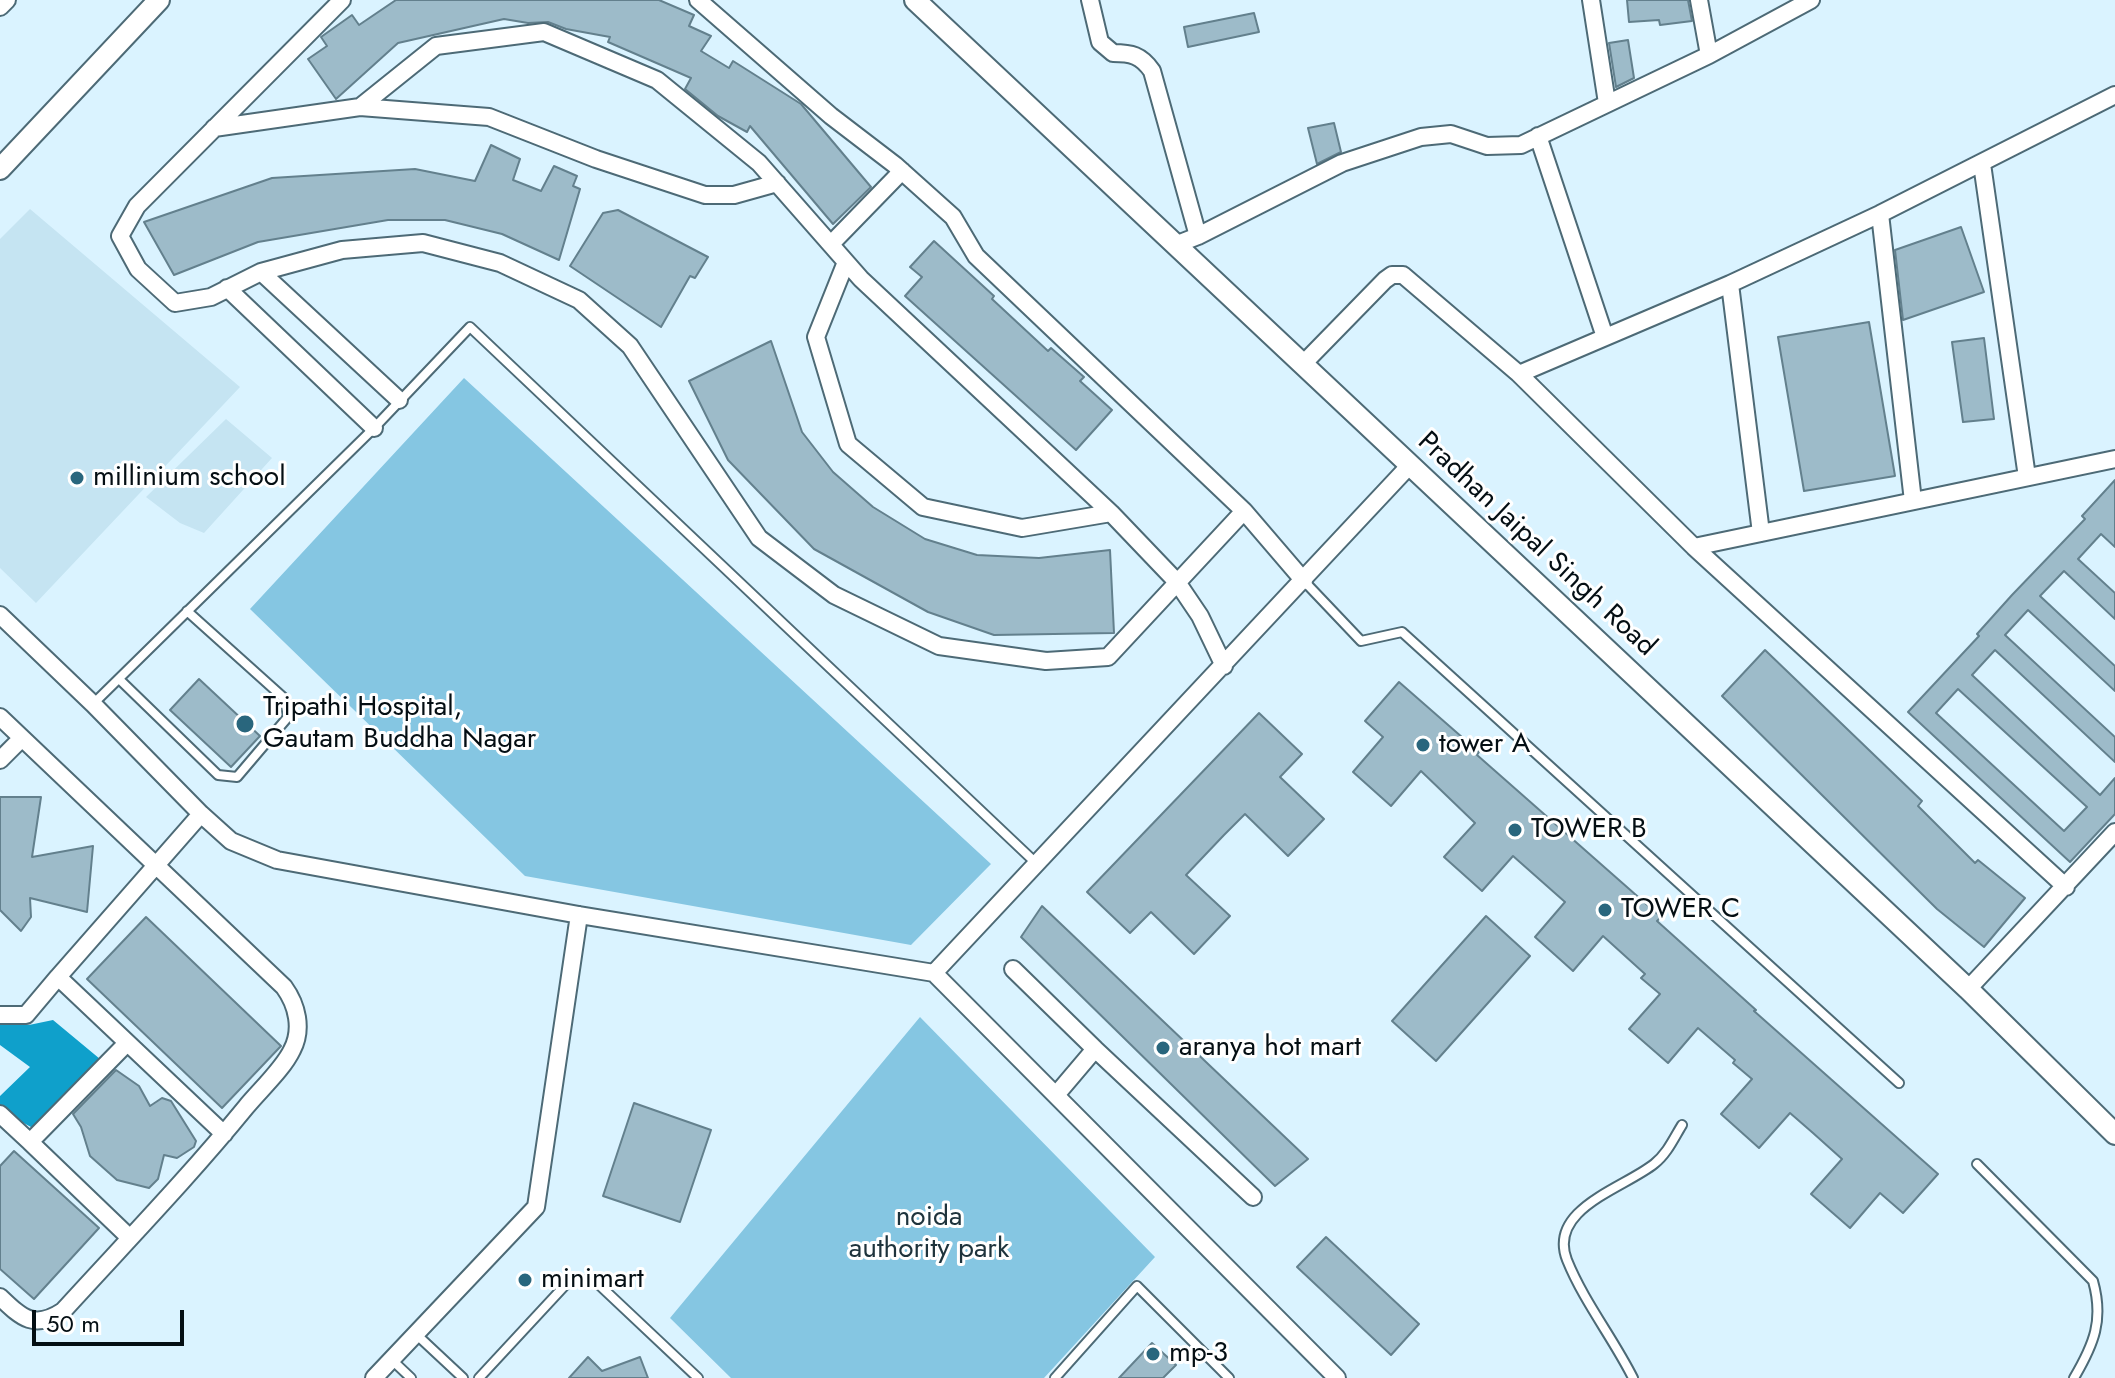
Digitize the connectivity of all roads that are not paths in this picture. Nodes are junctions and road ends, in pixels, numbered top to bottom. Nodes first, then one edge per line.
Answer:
1 (7, 0) edge
2 (159, 0) edge
3 (342, 0) edge
4 (698, 0) edge
5 (915, 0) edge
6 (1090, 0) edge
7 (1591, 0) edge
8 (1699, 0) edge
9 (1811, 0) edge
10 (0, 7) edge
11 (1709, 55) junction
12 (2115, 95) edge
13 (1607, 103) junction
14 (360, 107) junction
15 (214, 128) junction
16 (1538, 136) junction
17 (1982, 164) junction
18 (0, 169) edge
19 (902, 171) junction
20 (777, 183) junction
21 (1880, 214) junction
22 (1198, 236) junction
23 (831, 244) junction
24 (1175, 245) junction
25 (846, 262) junction
26 (261, 272) junction
27 (1730, 284) junction
28 (227, 288) junction
29 (1605, 337) junction
30 (1303, 364) junction
31 (1519, 374) junction
32 (399, 400) junction
33 (374, 428) junction
34 (2115, 459) edge
35 (1410, 465) junction
36 (2027, 477) junction
37 (1913, 501) junction
38 (1244, 511) junction
39 (1111, 513) junction
40 (1761, 533) junction
41 (1694, 547) junction
42 (1304, 581) junction
43 (1177, 582) junction
44 (187, 611) junction
45 (0, 615) edge
46 (1224, 666) junction
47 (119, 679) junction
48 (93, 704) junction
49 (0, 717) edge
50 (22, 738) junction
51 (0, 760) edge
52 (201, 814) junction
53 (2115, 832) edge
54 (1038, 864) junction
55 (155, 866) junction
56 (2066, 887) junction
57 (579, 915) junction
58 (1013, 969) dead end
59 (934, 973) junction
60 (58, 977) junction
61 (1968, 989) junction
62 (0, 1015) edge
63 (127, 1043) junction
64 (1095, 1049) junction
65 (1899, 1083) dead end
66 (1056, 1095) junction
67 (0, 1114) edge
68 (1682, 1125) dead end
69 (224, 1134) junction
70 (2115, 1134) edge
71 (30, 1142) junction
72 (1977, 1164) dead end
73 (1253, 1197) dead end
74 (130, 1238) junction
75 (0, 1297) edge
76 (417, 1335) junction
77 (392, 1360) junction
78 (374, 1378) edge
79 (411, 1378) edge
80 (463, 1378) edge
81 (479, 1378) edge
82 (698, 1378) edge
83 (1055, 1378) edge
84 (1229, 1378) edge
85 (1337, 1378) edge
86 (1633, 1378) edge
87 (2074, 1378) edge

1 - 10 street
2 - 18 street
3 - 15 street
4 - 19 street
5 - 24 street, Pradhan Jaipal Singh Road
6 - 22 street
7 - 13 street
8 - 11 street
9 - 11 street
11 - 13 street
12 - 17 street
13 - 16 street
14 - 15 street
14 - 20 street
14 - 20 street
15 - 28 street
16 - 22 street
16 - 29 street
17 - 21 street
17 - 36 street
19 - 23 street
19 - 38 street
20 - 23 street
21 - 27 street
21 - 37 street
22 - 24 street
23 - 25 street
24 - 30 street, Pradhan Jaipal Singh Road
25 - 39 street
25 - 39 street
26 - 28 street
26 - 32 street
26 - 43 street
27 - 29 street
27 - 40 street
28 - 33 street
29 - 31 street
30 - 31 street
30 - 35 street, Pradhan Jaipal Singh Road
31 - 41 street
32 - 33 lane
32 - 54 lane
33 - 44 lane
34 - 36 street
35 - 42 street
35 - 61 street, Pradhan Jaipal Singh Road
36 - 37 street
37 - 40 street
38 - 42 street
38 - 43 street
39 - 43 street
40 - 41 street
41 - 56 street
42 - 46 street
42 - 65 lane
43 - 46 street
44 - 47 lane
44 - 47 lane
45 - 48 street
46 - 54 street
47 - 48 lane
48 - 52 street
49 - 50 street
50 - 51 street
50 - 55 street
52 - 55 street
52 - 57 street
53 - 56 street
54 - 59 street
55 - 60 street
55 - 69 street
56 - 61 street
57 - 59 street
57 - 76 street
58 - 64 street
59 - 66 street
60 - 62 street
60 - 63 street
61 - 70 street, Pradhan Jaipal Singh Road
63 - 69 street
63 - 71 street
64 - 66 street
64 - 73 street
66 - 85 street
67 - 71 street
68 - 86 lane
69 - 74 street
71 - 74 street
72 - 87 lane
74 - 75 street
76 - 77 street
76 - 80 lane
77 - 78 street
77 - 79 lane
81 - 82 lane
83 - 84 lane

